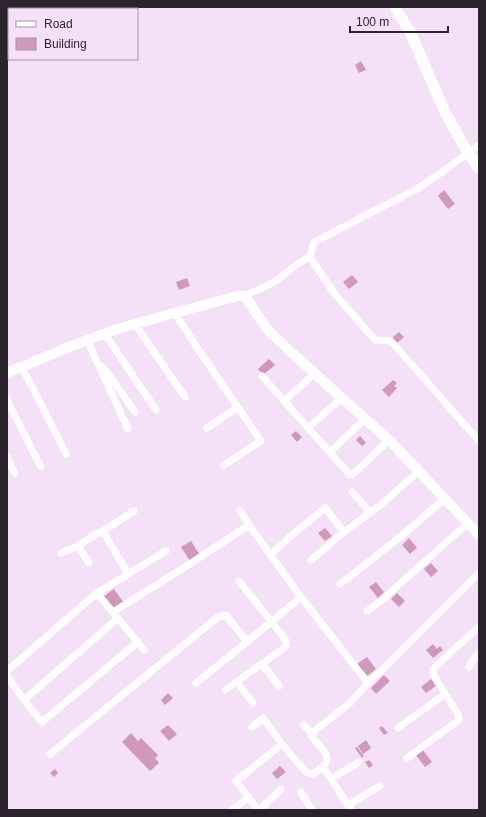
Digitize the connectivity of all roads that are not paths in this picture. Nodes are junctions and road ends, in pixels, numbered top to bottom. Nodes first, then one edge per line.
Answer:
1 (395, 7) edge
2 (479, 145) edge
3 (468, 153) junction
4 (479, 168) edge
5 (310, 257) junction
6 (244, 296) junction
7 (175, 313) junction
8 (135, 324) junction
9 (105, 334) junction
10 (87, 340) junction
11 (98, 364) junction
12 (22, 367) junction
13 (7, 373) edge
14 (314, 374) junction
15 (262, 376) dead end
16 (185, 397) dead end
17 (342, 398) junction
18 (7, 400) edge
19 (284, 401) junction
20 (238, 407) junction
21 (156, 410) dead end
22 (134, 412) dead end
23 (365, 419) junction
24 (207, 428) dead end
25 (308, 428) junction
26 (128, 429) dead end
27 (389, 440) junction
28 (479, 441) edge
29 (330, 452) junction
30 (66, 454) dead end
31 (7, 457) edge
32 (224, 465) dead end
33 (41, 467) dead end
34 (419, 471) junction
35 (15, 474) dead end
36 (352, 492) dead end
37 (445, 498) junction
38 (134, 511) dead end
39 (240, 511) dead end
40 (370, 512) junction
41 (468, 523) junction
42 (249, 525) junction
43 (103, 531) junction
44 (344, 532) junction
45 (479, 535) edge
46 (78, 546) junction
47 (166, 551) dead end
48 (61, 553) dead end
49 (270, 555) junction
50 (310, 560) dead end
51 (89, 563) dead end
52 (479, 573) edge
53 (128, 574) junction
54 (239, 581) dead end
55 (340, 584) dead end
56 (98, 592) junction
57 (301, 597) junction
58 (367, 611) dead end
59 (116, 615) junction
60 (272, 621) junction
61 (479, 627) edge
62 (138, 642) junction
63 (247, 642) junction
64 (144, 650) dead end
65 (479, 654) edge
66 (262, 664) junction
67 (469, 667) dead end
68 (7, 671) edge
69 (7, 676) edge
70 (196, 682) dead end
71 (237, 682) junction
72 (368, 683) junction
73 (279, 686) dead end
74 (225, 690) dead end
75 (445, 694) junction
76 (24, 700) junction
77 (253, 703) dead end
78 (304, 725) dead end
79 (252, 727) dead end
80 (398, 728) dead end
81 (312, 734) junction
82 (282, 744) junction
83 (50, 754) dead end
84 (407, 758) dead end
85 (360, 762) dead end
86 (323, 768) junction
87 (331, 779) junction
88 (380, 786) dead end
89 (281, 789) dead end
90 (301, 792) dead end
91 (249, 797) junction
92 (349, 808) edge
93 (232, 810) edge
94 (259, 810) edge
95 (312, 810) edge

1 - 3 main road
2 - 3 street
3 - 4 main road
3 - 5 street
5 - 6 street
5 - 28 street
6 - 7 street
6 - 14 street
7 - 8 street
7 - 20 street
8 - 9 street
8 - 16 street
9 - 10 street
9 - 21 street
10 - 11 street
10 - 12 street
11 - 22 street
11 - 26 street
12 - 13 street
12 - 30 street
14 - 17 street
14 - 19 street
15 - 19 street
17 - 23 street
17 - 25 street
18 - 33 street
19 - 25 street
20 - 24 street
20 - 32 street
23 - 27 street
23 - 29 street
25 - 29 street
27 - 29 street
27 - 34 street
31 - 35 street
34 - 37 street
34 - 40 street
36 - 40 street
37 - 41 street
37 - 55 street
38 - 43 street
39 - 42 street
40 - 44 street
41 - 45 street
41 - 58 street
42 - 49 street
42 - 59 street
43 - 46 street
43 - 53 street
44 - 49 street
44 - 50 street
46 - 48 street
46 - 51 street
47 - 53 street
49 - 57 street
52 - 72 street
53 - 56 street
54 - 60 street
56 - 59 street
56 - 68 street
57 - 60 street
57 - 72 street
59 - 62 street
59 - 76 street
60 - 63 street
60 - 66 street
61 - 75 street
62 - 64 street
62 - 76 street
63 - 70 street
63 - 83 street
65 - 67 street
66 - 71 street
66 - 73 street
69 - 76 street
71 - 74 street
71 - 77 street
72 - 81 street
75 - 80 street
75 - 84 street
78 - 81 street
79 - 82 street
81 - 86 street
82 - 86 street
82 - 91 street
85 - 87 street
86 - 87 street
87 - 92 street
88 - 92 street
89 - 94 street
90 - 95 street
91 - 93 street
91 - 94 street

